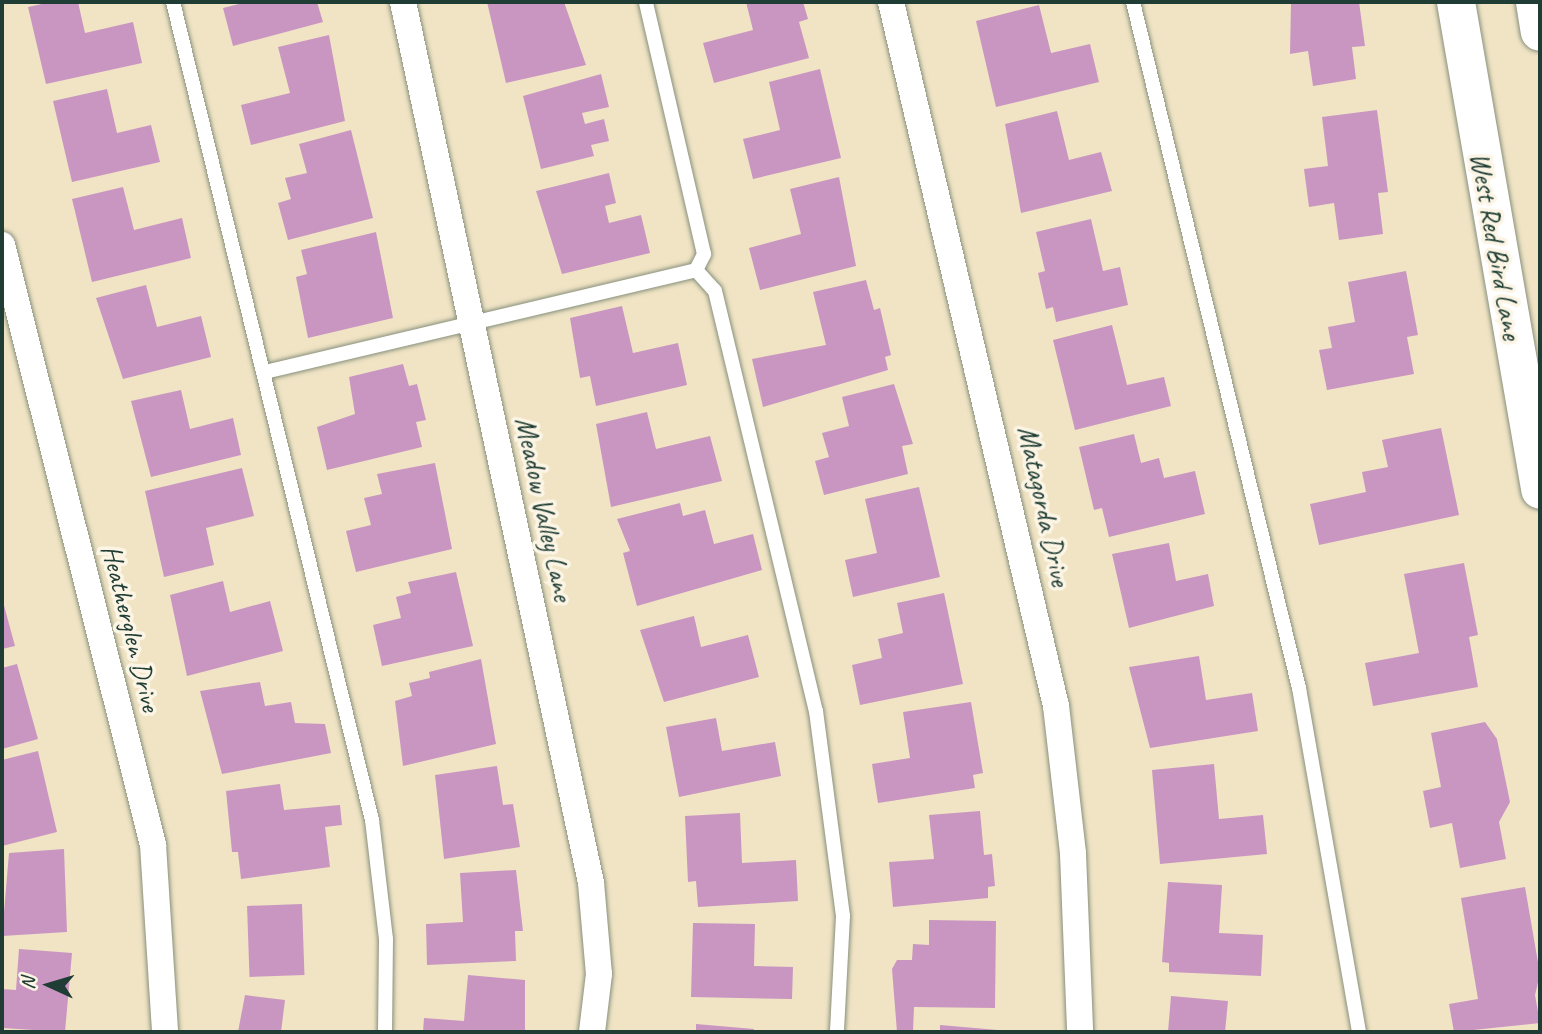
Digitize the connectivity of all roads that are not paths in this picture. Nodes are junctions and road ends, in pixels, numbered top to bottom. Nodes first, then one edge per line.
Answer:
1 (173, 2) edge
2 (403, 2) edge
3 (646, 2) edge
4 (891, 2) edge
5 (1133, 2) edge
6 (1456, 2) edge
7 (1535, 2) edge
8 (1540, 32) edge
9 (2, 245) edge
10 (696, 270) junction
11 (472, 324) junction
12 (265, 372) junction
13 (1540, 490) edge
14 (165, 1032) edge
15 (385, 1032) edge
16 (592, 1032) edge
17 (838, 1032) edge
18 (1080, 1032) edge
19 (1359, 1032) edge

1 - 12 lane
2 - 11 street, Meadow Valley Lane
3 - 10 lane
4 - 18 street, Matagorda Drive
5 - 19 lane
6 - 13 main road, West Red Bird Lane
7 - 8 main road
9 - 14 street, Heatherglen Drive
10 - 11 lane
10 - 17 lane
11 - 12 lane
11 - 16 street, Meadow Valley Lane
12 - 15 lane

